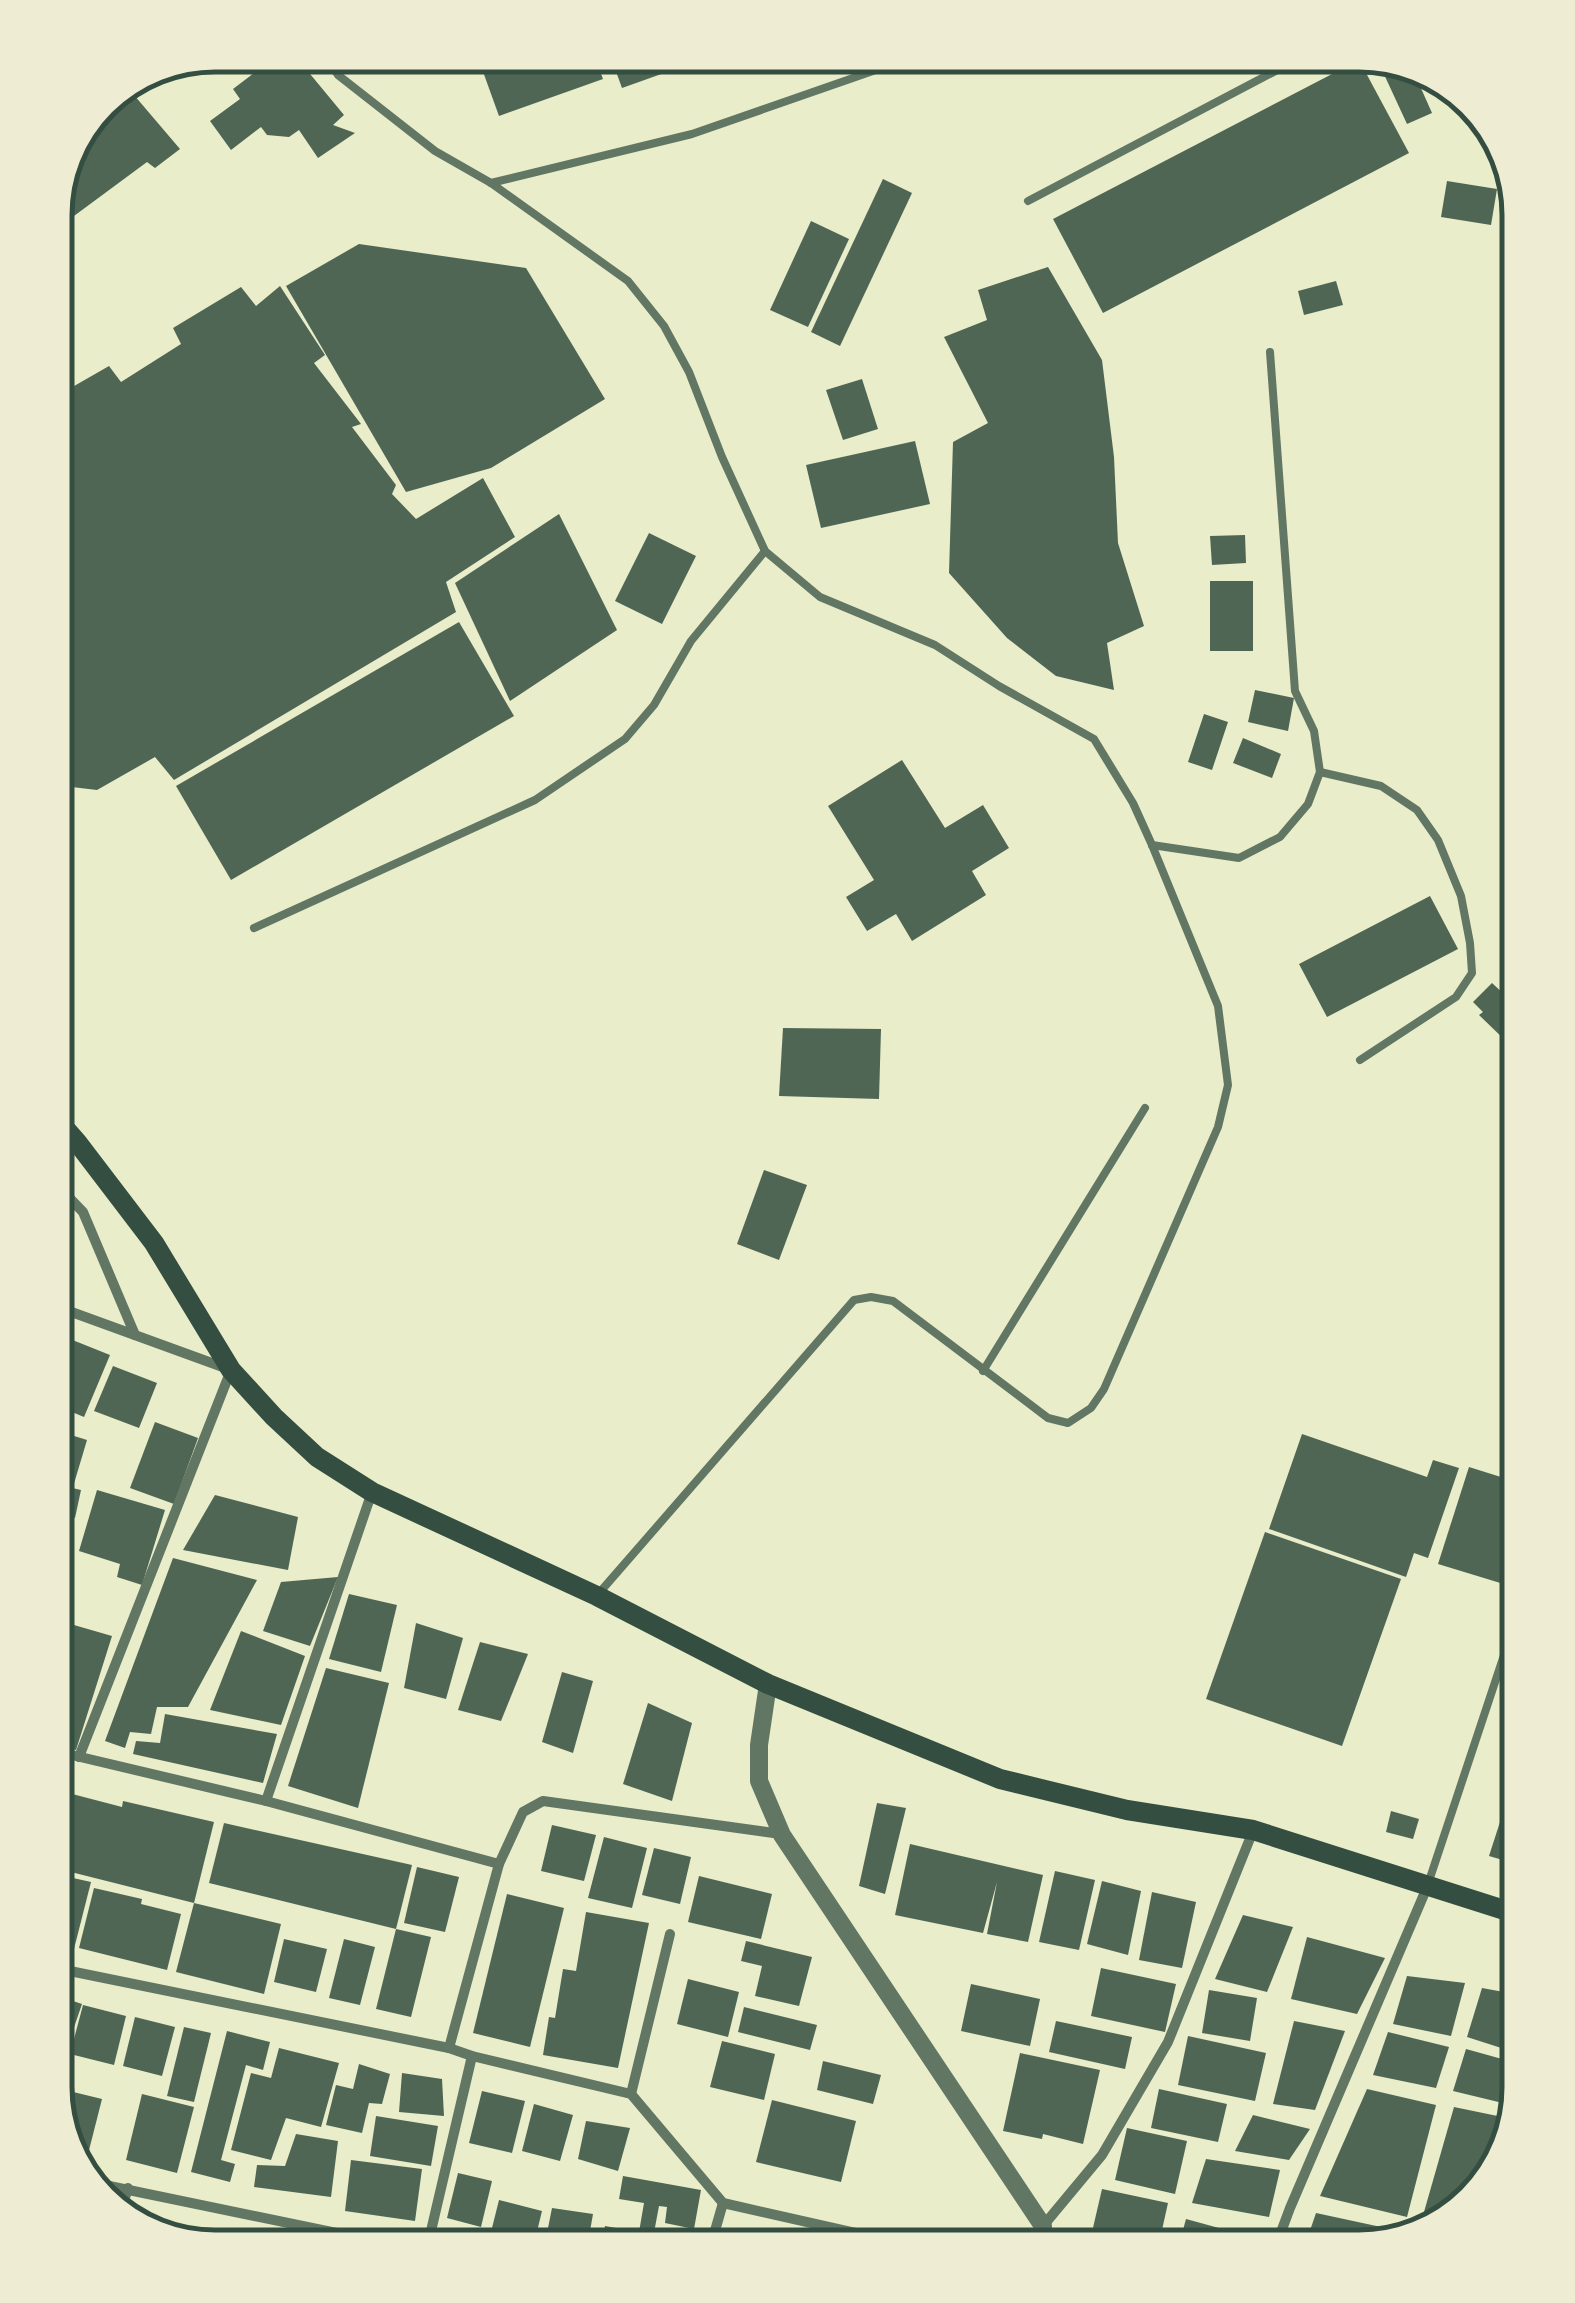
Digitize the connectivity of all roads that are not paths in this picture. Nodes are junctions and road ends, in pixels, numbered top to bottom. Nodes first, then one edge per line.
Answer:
1 (336, 72) edge
2 (869, 73) edge
3 (1272, 73) edge
4 (491, 183) junction
5 (1028, 201) dead end
6 (1270, 352) dead end
7 (765, 551) junction
8 (1320, 772) junction
9 (1152, 845) junction
10 (254, 928) dead end
11 (1360, 1060) dead end
12 (1145, 1108) dead end
13 (73, 1137) edge
14 (72, 1201) edge
15 (72, 1312) edge
16 (135, 1335) junction
17 (231, 1370) junction
18 (983, 1371) junction
19 (372, 1492) junction
20 (597, 1596) junction
21 (1502, 1661) edge
22 (768, 1684) junction
23 (72, 1755) edge
24 (79, 1757) junction
25 (266, 1801) junction
26 (1253, 1830) junction
27 (782, 1834) junction
28 (499, 1864) junction
29 (1428, 1884) junction
30 (1502, 1910) edge
31 (670, 1934) dead end
32 (72, 1971) edge
33 (449, 2048) junction
34 (472, 2056) junction
35 (632, 2094) junction
36 (111, 2185) edge
37 (128, 2188) junction
38 (125, 2198) edge
39 (723, 2203) junction
40 (1042, 2226) junction
41 (325, 2230) edge
42 (431, 2230) edge
43 (715, 2230) edge
44 (842, 2230) edge
45 (1042, 2230) edge
46 (1282, 2230) edge

1 - 4 lane
2 - 4 lane
3 - 5 lane
4 - 7 lane
6 - 8 lane
7 - 9 lane
7 - 10 lane
8 - 9 lane
8 - 11 lane
9 - 18 lane
12 - 18 lane
13 - 17 main road
14 - 16 street
15 - 16 street
16 - 17 street
17 - 19 main road
17 - 24 street
18 - 20 lane
19 - 20 main road
19 - 25 street
20 - 22 main road
21 - 29 lane
22 - 26 main road
22 - 27 street
23 - 24 street
24 - 25 street
25 - 28 street
26 - 29 main road
26 - 40 street
27 - 28 street
27 - 40 street
28 - 33 street
29 - 30 main road
29 - 46 street
31 - 35 street
32 - 33 street
33 - 34 street
34 - 35 street
34 - 42 street
35 - 39 street
36 - 37 street
37 - 38 street
37 - 41 street
39 - 43 street
39 - 44 street
40 - 45 street

